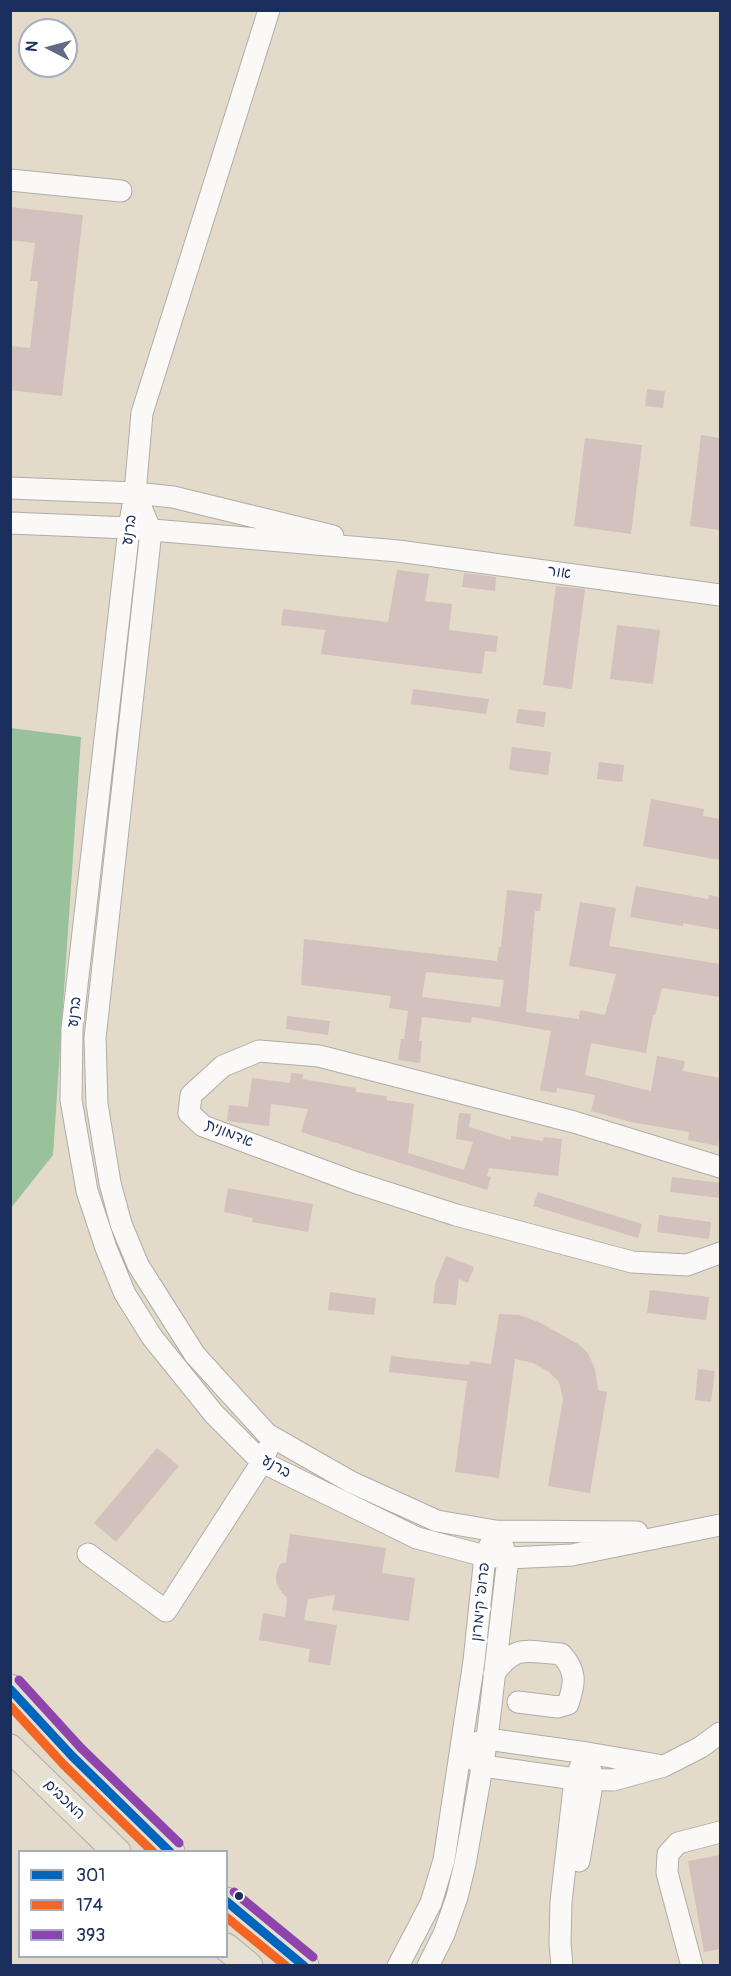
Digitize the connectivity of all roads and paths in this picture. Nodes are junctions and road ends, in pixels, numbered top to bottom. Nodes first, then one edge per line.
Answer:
1 (269, 10) edge
2 (10, 180) edge
3 (122, 191) dead end
4 (142, 413) junction
5 (10, 488) edge
6 (97, 491) junction
7 (135, 493) junction
8 (10, 523) edge
9 (129, 528) junction
10 (151, 531) junction
11 (398, 551) junction
12 (720, 595) edge
13 (99, 1120) junction
14 (76, 1125) junction
15 (720, 1167) edge
16 (720, 1253) edge
17 (273, 1438) junction
18 (262, 1462) junction
19 (711, 1527) edge
20 (496, 1531) junction
21 (88, 1554) dead end
22 (485, 1556) junction
23 (508, 1558) junction
24 (494, 1674) junction
25 (10, 1688) edge
26 (518, 1702) dead end
27 (720, 1733) edge
28 (487, 1739) junction
29 (10, 1748) edge
30 (460, 1750) junction
31 (587, 1753) junction
32 (483, 1766) junction
33 (664, 1766) junction
34 (512, 1770) junction
35 (584, 1779) junction
36 (474, 1809) junction
37 (720, 1832) edge
38 (116, 1850) edge
39 (170, 1850) edge
40 (228, 1903) edge
41 (228, 1950) edge
42 (228, 1952) edge
43 (238, 1965) edge
44 (249, 1965) edge
45 (305, 1965) edge
46 (398, 1965) edge
47 (428, 1965) edge
48 (562, 1965) edge
49 (567, 1965) edge
50 (692, 1965) edge

1 - 4 street
2 - 3 street
4 - 6 street
4 - 7 street
5 - 6 street
6 - 7 street
7 - 9 street, ברנע
7 - 10 street, ברנע
7 - 11 street
8 - 9 street
9 - 10 street
9 - 14 street, ברנע
10 - 11 street
10 - 13 street, ברנע
11 - 12 street, אור
13 - 14 street
13 - 17 street, ברנע
14 - 18 street, ברנע
15 - 16 street, אדמונית
17 - 18 street
17 - 20 street, ברנע
18 - 21 street
18 - 22 street, ברנע
19 - 20 street, ברנע
19 - 23 street, ברנע
20 - 22 street, פרופ' קימרון
20 - 23 street, פרופ' קימרון
22 - 23 street, ברנע
22 - 30 street, פרופ' קימרון
23 - 24 street, פרופ' קימרון
24 - 26 street
24 - 28 street, פרופ' קימרון
25 - 39 main road
27 - 33 street
28 - 30 street
28 - 31 street
28 - 32 street, פרופ' קימרון
29 - 38 main road, המכבים
30 - 32 street
30 - 46 street, פרופ' קימרון
31 - 33 street
31 - 35 street
32 - 34 street
32 - 36 street, פרופ' קימרון
33 - 35 street
34 - 35 street
34 - 36 street
35 - 48 street
35 - 49 street
36 - 47 street, פרופ' קימרון
37 - 50 street
40 - 45 main road
41 - 44 main road
42 - 43 street

